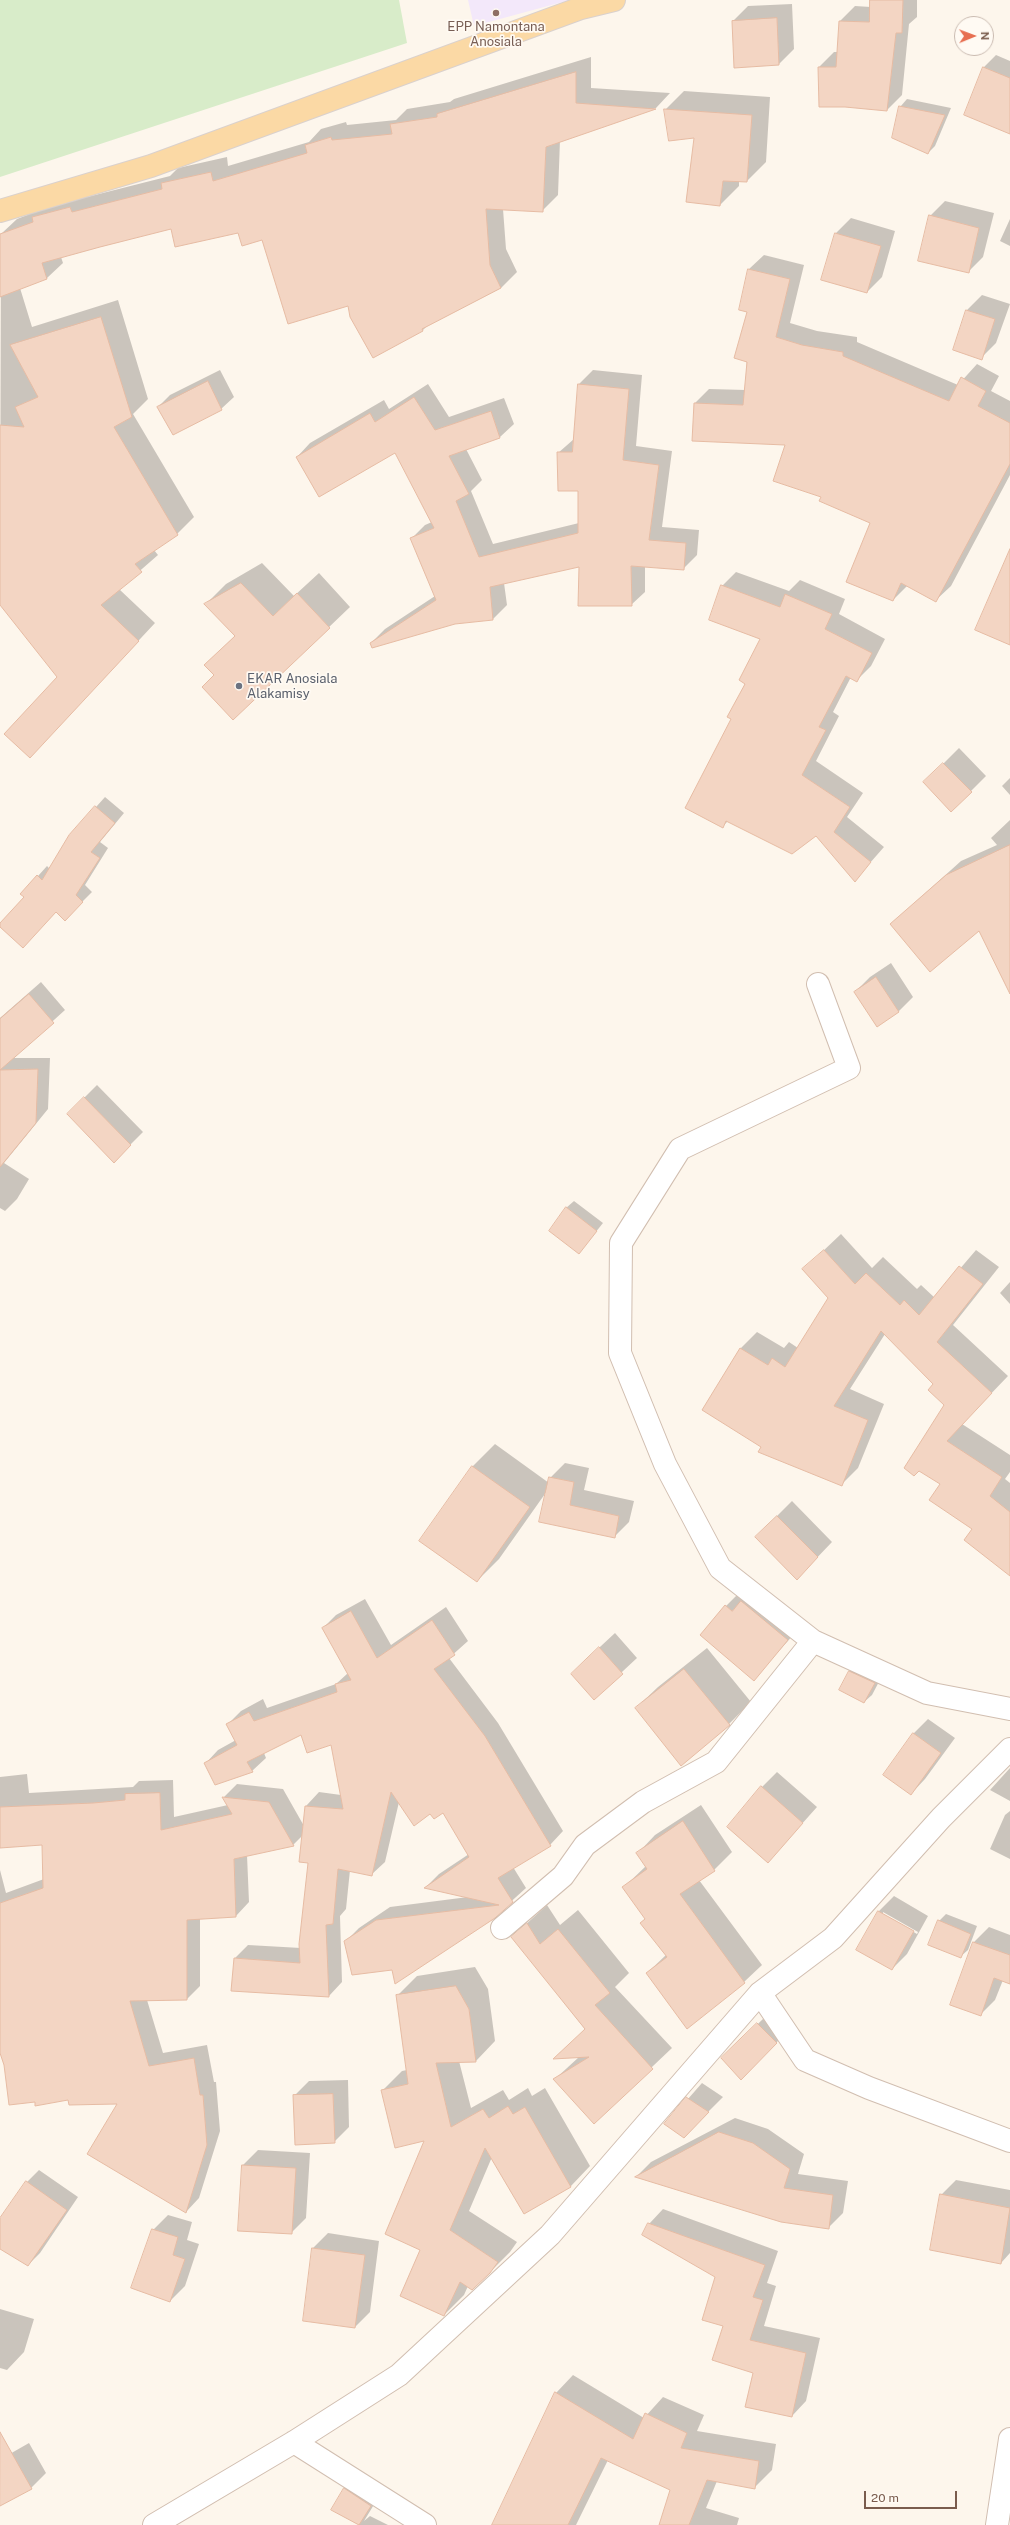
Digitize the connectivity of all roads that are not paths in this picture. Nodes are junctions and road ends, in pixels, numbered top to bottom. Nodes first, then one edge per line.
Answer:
1 (614, 0) edge
2 (0, 211) edge
3 (818, 984) dead end
4 (813, 1641) junction
5 (1010, 1709) edge
6 (1010, 1749) edge
7 (502, 1928) dead end
8 (760, 1993) junction
9 (1010, 2141) edge
10 (1010, 2439) edge
11 (294, 2442) junction
12 (154, 2525) edge
13 (426, 2525) edge
14 (997, 2525) edge

1 - 2 main road
3 - 4 street
4 - 5 street
4 - 7 street
6 - 8 street
8 - 9 street
8 - 11 street
10 - 14 street
11 - 12 street
11 - 13 street

